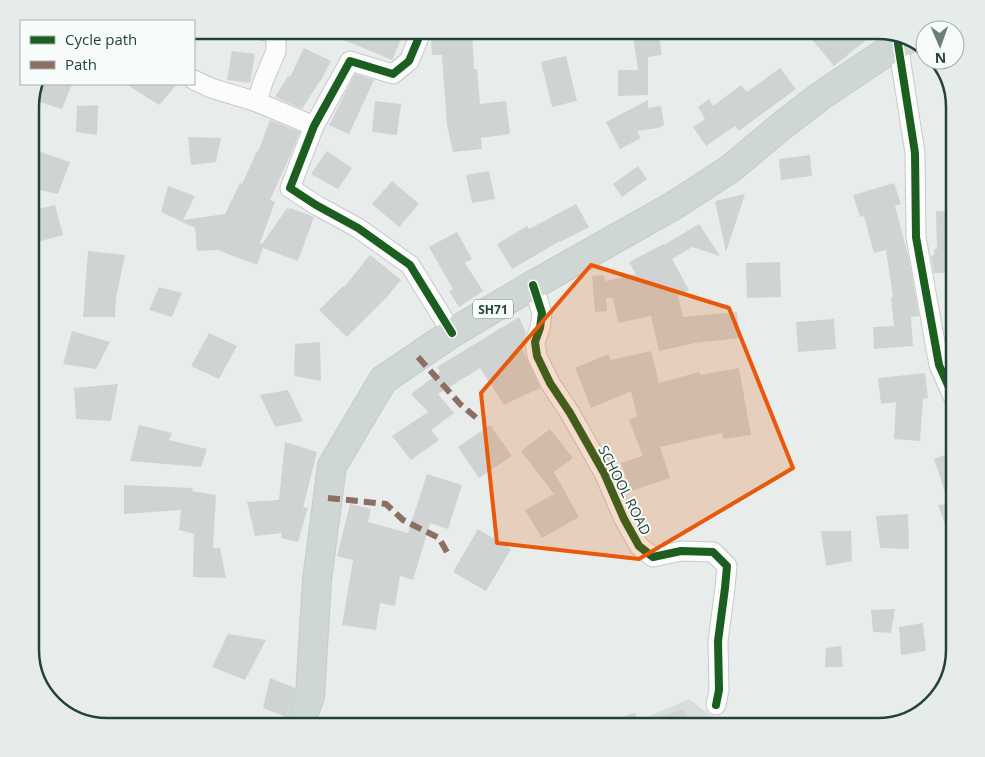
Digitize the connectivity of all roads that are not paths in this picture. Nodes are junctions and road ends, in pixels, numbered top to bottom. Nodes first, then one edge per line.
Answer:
1 (276, 39) edge
2 (418, 39) edge
3 (901, 43) edge
4 (902, 43) edge
5 (195, 80) edge
6 (257, 102) junction
7 (314, 126) junction
8 (533, 285) junction
9 (452, 333) junction
10 (946, 381) edge
11 (716, 705) dead end
12 (302, 718) edge

1 - 6 street
2 - 7 street
3 - 8 main road, SH71
4 - 10 street
5 - 6 street
6 - 7 street
7 - 9 street
8 - 9 main road, SH71
8 - 11 street, SCHOOL ROAD
9 - 12 main road, SH71

